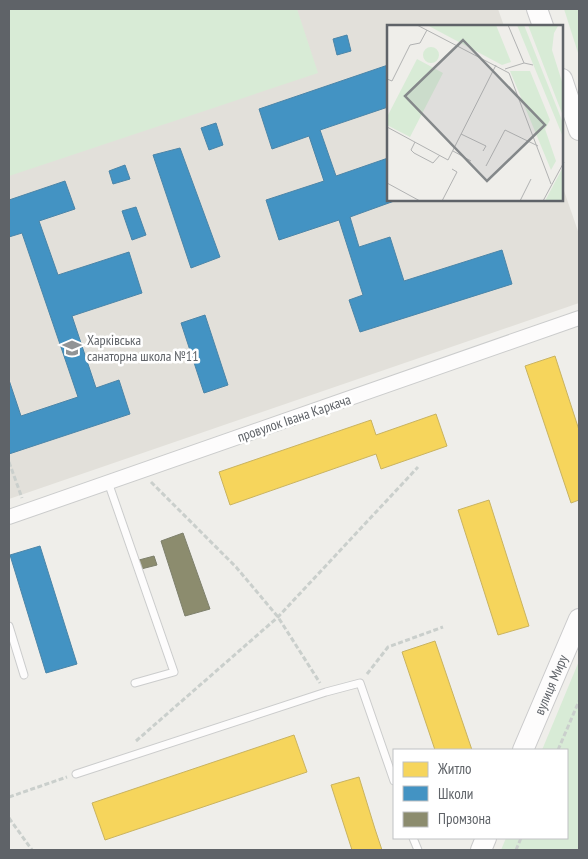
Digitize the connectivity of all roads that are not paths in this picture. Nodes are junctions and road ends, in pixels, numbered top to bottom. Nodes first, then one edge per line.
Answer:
1 (537, 9) edge
2 (543, 25) edge
3 (563, 82) edge
4 (579, 130) edge
5 (579, 318) edge
6 (108, 482) junction
7 (9, 517) edge
8 (579, 619) edge
9 (9, 626) edge
10 (24, 675) dead end
11 (135, 683) dead end
12 (523, 749) edge
13 (76, 774) road end
14 (393, 778) edge

1 - 2 street
3 - 4 street
5 - 6 street, провулок Івана Каркача
6 - 7 street, провулок Івана Каркача
6 - 11 lane
8 - 12 street, вулиця Миру
9 - 10 lane
13 - 14 lane

